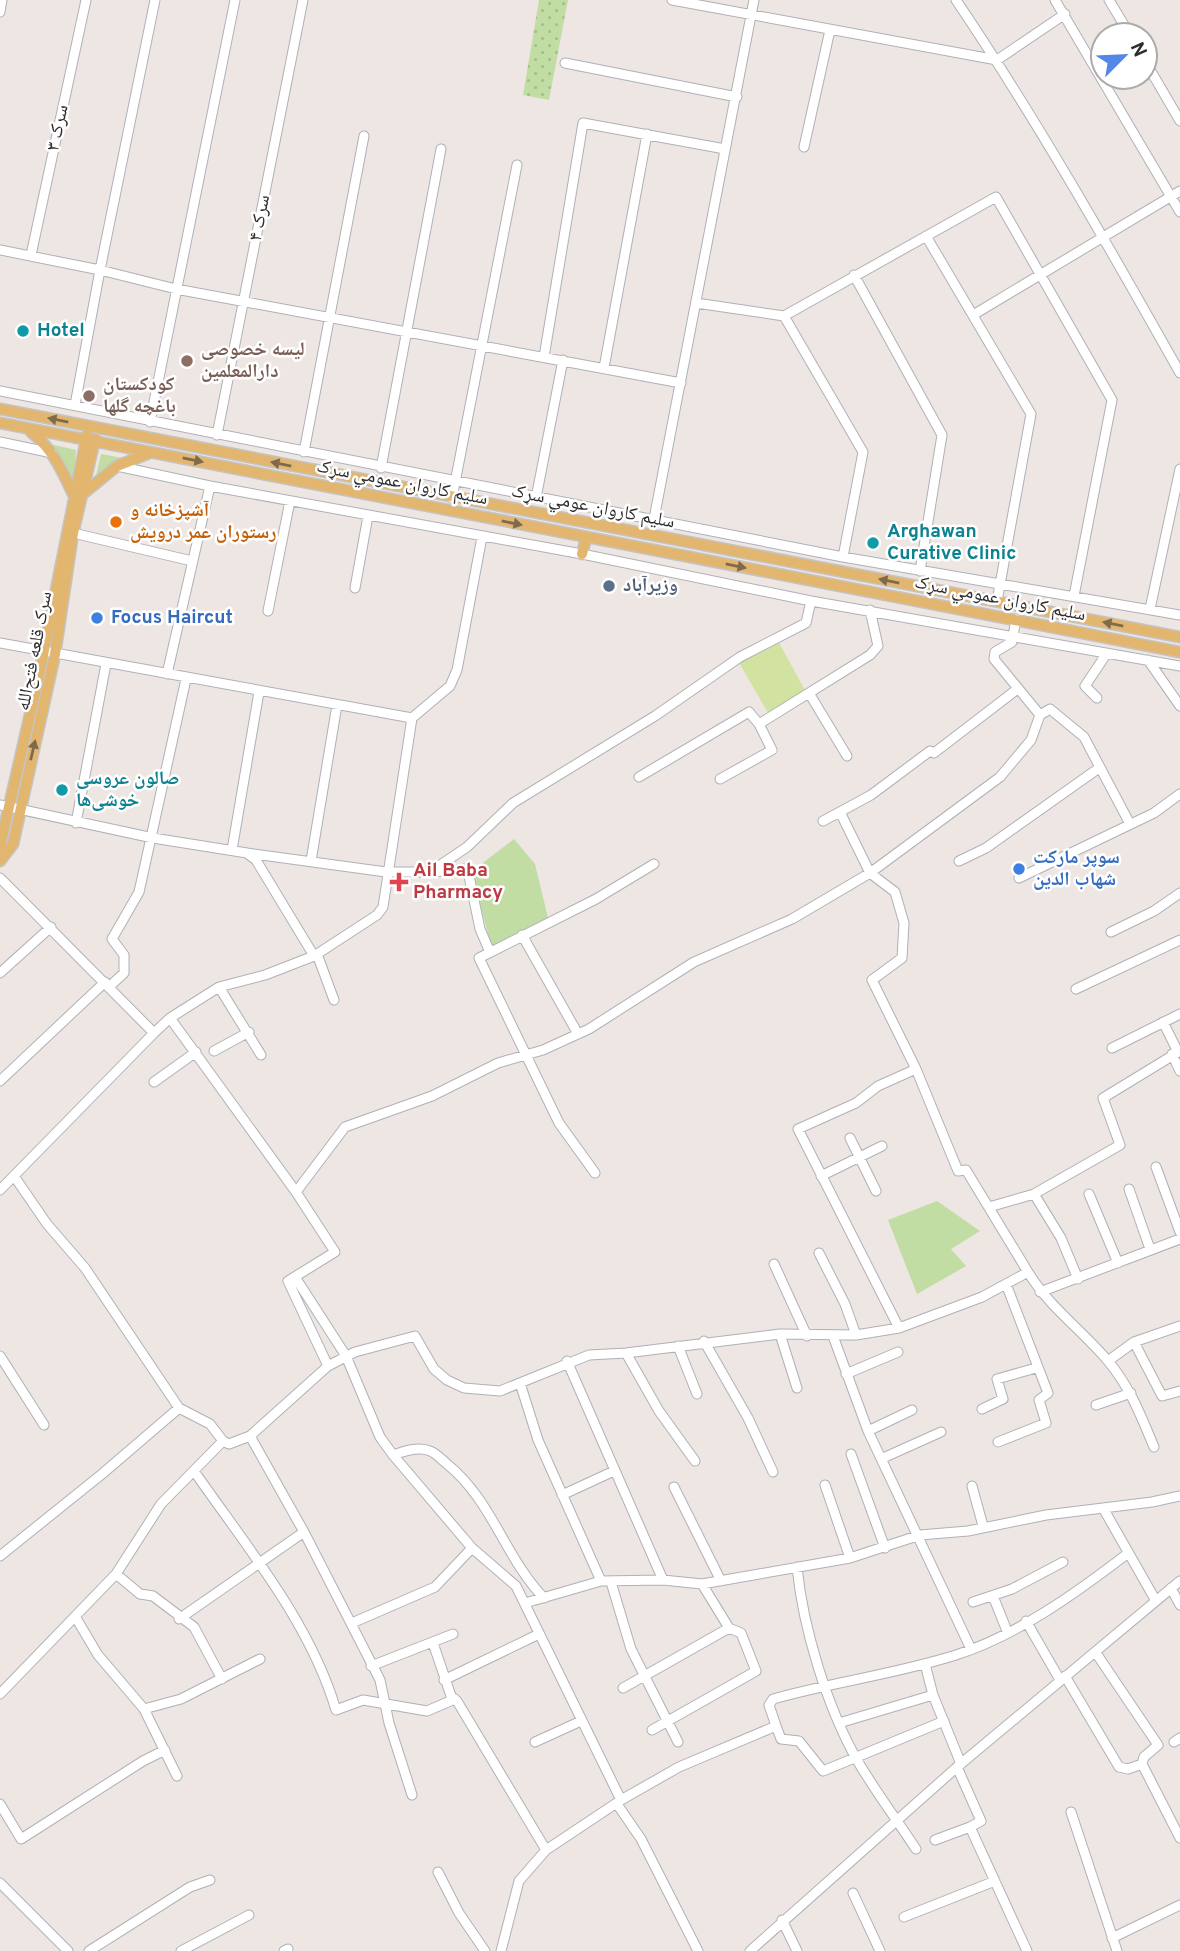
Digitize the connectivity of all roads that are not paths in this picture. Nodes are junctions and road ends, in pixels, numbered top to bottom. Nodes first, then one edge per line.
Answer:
1 (2, 0) edge
2 (86, 0) edge
3 (155, 0) edge
4 (235, 0) edge
5 (303, 0) edge
6 (672, 0) edge
7 (754, 0) edge
8 (956, 0) edge
9 (1055, 0) edge
10 (1109, 0) edge
11 (0, 12) edge
12 (1065, 14) junction
13 (751, 16) junction
14 (1122, 21) edge
15 (830, 30) junction
16 (997, 60) junction
17 (565, 63) dead end
18 (1159, 85) edge
19 (737, 97) junction
20 (1180, 121) edge
21 (647, 134) junction
22 (365, 136) dead end
23 (804, 147) dead end
24 (441, 149) dead end
25 (725, 149) junction
26 (517, 165) dead end
27 (1176, 194) edge
28 (1180, 212) edge
29 (926, 236) junction
30 (1103, 236) junction
31 (0, 250) edge
32 (31, 255) junction
33 (100, 270) junction
34 (854, 275) junction
35 (1038, 275) junction
36 (176, 289) junction
37 (243, 301) junction
38 (696, 303) junction
39 (973, 315) junction
40 (784, 316) junction
41 (328, 317) junction
42 (407, 331) junction
43 (482, 345) junction
44 (544, 357) junction
45 (563, 360) junction
46 (604, 368) junction
47 (1180, 373) edge
48 (681, 383) junction
49 (0, 391) edge
50 (75, 405) junction
51 (0, 409) edge
52 (150, 422) junction
53 (0, 423) edge
54 (93, 426) junction
55 (29, 430) junction
56 (217, 435) junction
57 (0, 442) edge
58 (90, 442) junction
59 (304, 452) junction
60 (52, 453) junction
61 (152, 453) junction
62 (117, 466) junction
63 (381, 468) junction
64 (1180, 469) edge
65 (453, 482) junction
66 (210, 486) junction
67 (78, 494) junction
68 (452, 498) junction
69 (536, 498) junction
70 (290, 501) junction
71 (368, 516) junction
72 (654, 519) junction
73 (73, 533) junction
74 (482, 537) junction
75 (586, 538) junction
76 (686, 543) junction
77 (582, 554) junction
78 (681, 556) junction
79 (843, 557) junction
80 (192, 561) junction
81 (920, 571) junction
82 (1000, 582) junction
83 (355, 588) dead end
84 (1074, 596) junction
85 (811, 601) junction
86 (997, 601) junction
87 (1150, 609) junction
88 (870, 610) junction
89 (268, 611) dead end
90 (1180, 615) edge
91 (1016, 619) junction
92 (1013, 635) junction
93 (1180, 637) edge
94 (0, 643) edge
95 (42, 651) junction
96 (1180, 652) edge
97 (1107, 653) junction
98 (55, 654) junction
99 (1148, 660) junction
100 (106, 664) junction
101 (1180, 666) edge
102 (167, 674) junction
103 (186, 679) junction
104 (1016, 690) junction
105 (260, 692) junction
106 (809, 693) junction
107 (1097, 698) dead end
108 (337, 705) junction
109 (1180, 706) edge
110 (1040, 715) junction
111 (412, 718) junction
112 (759, 724) junction
113 (848, 756) dead end
114 (1099, 768) junction
115 (639, 777) dead end
116 (720, 779) dead end
117 (1180, 794) edge
118 (10, 807) edge
119 (840, 812) junction
120 (822, 821) dead end
121 (76, 822) junction
122 (1130, 824) junction
123 (153, 838) junction
124 (0, 846) edge
125 (232, 850) junction
126 (247, 853) junction
127 (0, 860) edge
128 (311, 861) junction
129 (959, 861) dead end
130 (654, 864) dead end
131 (386, 873) junction
132 (430, 873) junction
133 (870, 873) junction
134 (0, 877) edge
135 (1019, 878) dead end
136 (1180, 893) edge
137 (51, 927) junction
138 (1111, 932) dead end
139 (522, 935) junction
140 (1180, 940) edge
141 (489, 950) junction
142 (316, 955) junction
143 (0, 973) edge
144 (108, 984) junction
145 (219, 987) junction
146 (1076, 989) dead end
147 (334, 1000) dead end
148 (1180, 1014) edge
149 (170, 1018) junction
150 (1163, 1021) junction
151 (248, 1032) junction
152 (155, 1033) junction
153 (578, 1034) junction
154 (1112, 1048) dead end
155 (214, 1051) dead end
156 (196, 1052) junction
157 (1177, 1052) edge
158 (261, 1055) dead end
159 (524, 1055) junction
160 (916, 1069) junction
161 (1180, 1070) edge
162 (0, 1081) edge
163 (154, 1082) dead end
164 (850, 1138) dead end
165 (882, 1146) dead end
166 (859, 1157) junction
167 (1156, 1167) dead end
168 (595, 1173) dead end
169 (14, 1176) junction
170 (821, 1176) junction
171 (1129, 1189) dead end
172 (0, 1190) edge
173 (876, 1191) dead end
174 (296, 1192) junction
175 (1034, 1194) junction
176 (1089, 1194) dead end
177 (989, 1208) junction
178 (1180, 1232) edge
179 (1180, 1238) edge
180 (1150, 1250) junction
181 (818, 1253) dead end
182 (1118, 1263) junction
183 (774, 1264) dead end
184 (1028, 1272) junction
185 (295, 1277) junction
186 (1078, 1279) junction
187 (1006, 1284) junction
188 (1040, 1292) junction
189 (1180, 1326) edge
190 (899, 1328) junction
191 (780, 1334) junction
192 (856, 1335) junction
193 (807, 1336) junction
194 (832, 1336) junction
195 (704, 1342) junction
196 (1134, 1342) junction
197 (678, 1346) junction
198 (898, 1352) dead end
199 (626, 1353) junction
200 (0, 1356) edge
201 (346, 1356) junction
202 (1108, 1360) junction
203 (567, 1361) junction
204 (328, 1366) junction
205 (1036, 1368) junction
206 (846, 1374) junction
207 (520, 1383) junction
208 (797, 1388) dead end
209 (1180, 1391) edge
210 (1131, 1393) junction
211 (697, 1394) dead end
212 (1096, 1405) dead end
213 (179, 1408) junction
214 (982, 1409) dead end
215 (912, 1410) dead end
216 (44, 1425) dead end
217 (868, 1432) junction
218 (942, 1432) dead end
219 (250, 1436) junction
220 (223, 1441) junction
221 (998, 1442) dead end
222 (1154, 1447) dead end
223 (851, 1454) dead end
224 (393, 1455) junction
225 (883, 1458) junction
226 (695, 1461) dead end
227 (194, 1471) junction
228 (614, 1471) junction
229 (773, 1472) dead end
230 (825, 1485) dead end
231 (972, 1486) dead end
232 (674, 1487) dead end
233 (562, 1495) junction
234 (1180, 1496) edge
235 (1103, 1508) junction
236 (983, 1526) junction
237 (304, 1532) junction
238 (920, 1535) junction
239 (472, 1548) junction
240 (885, 1548) junction
241 (1127, 1554) junction
242 (0, 1556) edge
243 (850, 1558) junction
244 (1063, 1562) dead end
245 (258, 1563) junction
246 (797, 1567) junction
247 (116, 1574) junction
248 (720, 1579) junction
249 (663, 1580) junction
250 (606, 1581) junction
251 (1180, 1581) edge
252 (702, 1584) junction
253 (1171, 1588) junction
254 (993, 1596) junction
255 (544, 1598) junction
256 (1156, 1601) junction
257 (974, 1602) dead end
258 (525, 1603) junction
259 (1180, 1605) edge
260 (76, 1618) junction
261 (179, 1619) junction
262 (1026, 1621) junction
263 (352, 1623) junction
264 (729, 1628) junction
265 (1007, 1631) junction
266 (453, 1634) dead end
267 (539, 1634) junction
268 (433, 1643) junction
269 (971, 1649) junction
270 (1096, 1653) junction
271 (260, 1659) dead end
272 (925, 1664) junction
273 (371, 1666) junction
274 (643, 1675) junction
275 (1063, 1678) junction
276 (222, 1679) junction
277 (444, 1680) junction
278 (826, 1684) junction
279 (622, 1688) dead end
280 (0, 1695) edge
281 (933, 1695) junction
282 (455, 1699) junction
283 (387, 1706) junction
284 (144, 1709) junction
285 (581, 1721) junction
286 (666, 1721) junction
287 (944, 1721) junction
288 (839, 1723) junction
289 (776, 1726) junction
290 (652, 1730) dead end
291 (535, 1742) dead end
292 (678, 1742) dead end
293 (165, 1750) junction
294 (856, 1758) junction
295 (1142, 1764) junction
296 (959, 1765) junction
297 (177, 1776) dead end
298 (412, 1795) dead end
299 (619, 1802) junction
300 (0, 1804) edge
301 (1071, 1812) dead end
302 (897, 1819) junction
303 (970, 1827) junction
304 (1180, 1838) edge
305 (935, 1840) dead end
306 (916, 1849) dead end
307 (546, 1850) junction
308 (438, 1872) dead end
309 (210, 1880) dead end
310 (995, 1881) junction
311 (0, 1883) edge
312 (853, 1893) dead end
313 (4, 1895) edge
314 (1180, 1905) edge
315 (249, 1915) dead end
316 (904, 1917) dead end
317 (782, 1920) junction
318 (1112, 1938) junction
319 (68, 1951) edge
320 (89, 1951) edge
321 (181, 1951) edge
322 (485, 1951) edge
323 (500, 1951) edge
324 (698, 1951) edge
325 (750, 1951) edge
326 (797, 1951) edge
327 (880, 1951) edge
328 (1027, 1951) edge
329 (1117, 1951) edge

1 - 11 street
2 - 32 street, سرک ۳
3 - 33 street
4 - 36 street
5 - 37 street, سرک ۴
6 - 13 street
7 - 13 street
8 - 16 street
9 - 12 street
10 - 14 street
12 - 16 street
12 - 27 street
13 - 15 street
13 - 19 street
15 - 16 street
15 - 23 street
16 - 30 street
17 - 19 street
18 - 20 street
19 - 25 street
21 - 25 street
21 - 44 street
21 - 46 street
22 - 41 street
24 - 42 street
25 - 38 street
26 - 43 street
27 - 28 street
27 - 30 street
29 - 34 street
29 - 35 street
29 - 39 street
30 - 35 street
30 - 47 street
31 - 32 street
32 - 33 street
33 - 36 street
33 - 50 street
34 - 40 street
34 - 81 street
35 - 39 street
35 - 84 street
36 - 37 street
36 - 52 street
37 - 41 street
37 - 56 street, سرک ۴
38 - 40 street
38 - 48 street
39 - 82 street
40 - 79 street
41 - 42 street
41 - 59 street
42 - 43 street
42 - 63 street
43 - 44 street
43 - 65 street
44 - 45 street
45 - 46 street
45 - 69 street
46 - 48 street
48 - 72 street
49 - 50 street
50 - 52 street
54 -> 51 main road, سلیم کاروان عومي سړک
52 - 56 street
53 - 55 main road, سلیم کاروان عمومي سړک
54 - 58 main road, سرک قلعه فتح‌الله
68 -> 54 main road, سلیم کاروان عومي سړک
55 - 58 main road, سلیم کاروان عمومي سړک
55 - 60 main road
56 - 59 street
57 - 60 street
58 - 61 main road, سلیم کاروان عمومي سړک
58 - 67 main road, سرک قلعه فتح‌الله
59 - 63 street
60 - 67 main road
61 - 62 main road
61 -> 75 main road, سلیم کاروان عمومي سړک
62 - 66 street
62 - 67 main road
63 - 65 street
64 - 87 street
65 - 68 street
65 - 69 street
66 - 70 street
66 - 80 street
67 - 73 main road, سرک قلعه فتح‌الله
67 - 95 main road, سرک قلعه فتح‌الله
68 - 76 main road, سلیم کاروان عومي سړک
69 - 72 street
70 - 71 street
70 - 89 street
71 - 74 street
71 - 83 street
72 - 79 street
73 - 80 street
73 - 98 main road, سرک قلعه فتح‌الله
74 - 77 street
74 - 111 street
75 - 77 main road
75 - 78 main road, سلیم کاروان عمومي سړک
76 - 78 main road
86 -> 76 main road, سلیم کاروان عومي سړک
77 - 85 street
78 -> 91 main road, سلیم کاروان عمومي سړک
79 - 81 street
80 - 102 street
81 - 82 street
82 - 84 street
82 - 86 street
84 - 87 street
85 - 88 street
85 - 132 street
93 -> 86 main road, سلیم کاروان عومي سړک
87 - 90 street
88 - 92 street
88 - 106 street
91 - 92 street
91 - 96 main road, سلیم کاروان عمومي سړک
92 - 97 street
92 - 104 street
94 - 95 street
95 - 98 street
95 - 118 main road, سرک قلعه فتح‌الله
97 - 99 street
97 - 107 street
98 - 100 street
118 -> 98 main road, سرک قلعه فتح‌الله
99 - 101 street
99 - 109 street
100 - 102 street
100 - 121 street
102 - 103 street
103 - 105 street
103 - 123 street
104 - 110 street
104 - 119 street
105 - 108 street
105 - 125 street
106 - 112 street
106 - 113 street
108 - 111 street
108 - 128 street
110 - 114 street
110 - 133 street
111 - 131 street
112 - 115 street
112 - 116 street
114 - 122 street
114 - 129 street
117 - 122 street
118 - 121 street
118 - 124 main road, سرک قلعه فتح‌الله
118 - 127 main road, سرک قلعه فتح‌الله
119 - 120 street
119 - 133 street
121 - 123 street
122 - 135 street
123 - 125 street
123 - 144 street
125 - 126 street
126 - 128 street
126 - 142 street
128 - 131 street
130 - 139 street
131 - 132 street
131 - 142 street
132 - 141 street
133 - 153 street
133 - 160 street
134 - 137 street
136 - 138 street
137 - 143 street
137 - 144 street
139 - 141 street
139 - 153 street
140 - 146 street
141 - 159 street
142 - 145 street
142 - 147 street
144 - 152 street
144 - 162 street
145 - 149 street
145 - 151 street
148 - 150 street
149 - 152 street
149 - 156 street
150 - 154 street
150 - 157 street
151 - 155 street
151 - 158 street
152 - 169 street
153 - 159 street
156 - 163 street
156 - 174 street
157 - 161 street
157 - 175 street
159 - 168 street
159 - 174 street
160 - 170 street
160 - 177 street
164 - 166 street
165 - 166 street
166 - 170 street
166 - 173 street
167 - 178 street
169 - 172 street
169 - 213 street
170 - 190 street
171 - 180 street
174 - 185 street
175 - 177 street
175 - 186 street
176 - 182 street
177 - 184 street
179 - 180 street
180 - 182 street
181 - 192 street
182 - 186 street
183 - 193 street
184 - 187 street
184 - 188 street
185 - 201 street
185 - 204 street
186 - 188 street
187 - 190 street
187 - 205 street
188 - 202 street
189 - 196 street
190 - 192 street
191 - 193 street
191 - 195 street
191 - 208 street
192 - 194 street
193 - 194 street
194 - 206 street
195 - 197 street
195 - 229 street
196 - 202 street
196 - 209 street
197 - 199 street
197 - 211 street
198 - 206 street
199 - 203 street
199 - 226 street
200 - 216 street
201 - 204 street
201 - 207 street
201 - 224 street
202 - 210 street
203 - 207 street
203 - 228 street
204 - 219 street
205 - 214 street
205 - 221 street
206 - 217 street
207 - 233 street
210 - 212 street
210 - 222 street
213 - 220 street
213 - 242 street
215 - 217 street
217 - 225 street
218 - 225 street
219 - 220 street
219 - 237 street
220 - 227 street
223 - 240 street
224 - 239 street
224 - 255 street
225 - 238 street
227 - 245 street
227 - 247 street
228 - 233 street
228 - 249 street
230 - 243 street
231 - 236 street
232 - 248 street
233 - 250 street
234 - 235 street
235 - 236 street
235 - 241 street
236 - 238 street
237 - 245 street
237 - 263 street
238 - 240 street
238 - 269 street
239 - 258 street
239 - 263 street
240 - 243 street
241 - 256 street
241 - 262 street
243 - 246 street
244 - 254 street
245 - 261 street
245 - 283 street
246 - 248 street
246 - 278 street
247 - 260 street
247 - 261 street
248 - 252 street
249 - 250 street
249 - 252 street
250 - 255 street
250 - 274 street
251 - 253 street
252 - 264 street
253 - 256 street
253 - 259 street
254 - 257 street
254 - 265 street
255 - 258 street
256 - 270 street
258 - 267 street
260 - 280 street
260 - 284 street
261 - 276 street
262 - 265 street
262 - 275 street
263 - 273 street
264 - 274 street
264 - 286 street
265 - 269 street
266 - 268 street
267 - 277 street
267 - 285 street
268 - 273 street
268 - 277 street
269 - 272 street
270 - 275 street
270 - 295 street
271 - 276 street
272 - 278 street
272 - 281 street
273 - 283 street
274 - 279 street
274 - 286 street
275 - 295 street
275 - 296 street
276 - 284 street
277 - 282 street
278 - 288 street
278 - 289 street
281 - 287 street
281 - 288 street
282 - 283 street
282 - 307 street
283 - 298 street
284 - 293 street
285 - 291 street
285 - 299 street
286 - 290 street
286 - 292 street
287 - 294 street
287 - 296 street
288 - 294 street
289 - 294 street
289 - 299 street
293 - 297 street
293 - 300 street
294 - 302 street
295 - 304 street
296 - 302 street
296 - 303 street
299 - 307 street
299 - 324 street
301 - 318 street
302 - 306 street
302 - 317 street
303 - 305 street
303 - 310 street
307 - 323 street
308 - 322 street
309 - 320 street
310 - 316 street
310 - 328 street
311 - 313 street
312 - 327 street
313 - 319 street
314 - 318 street
315 - 321 street
317 - 325 street
317 - 326 street
318 - 329 street

